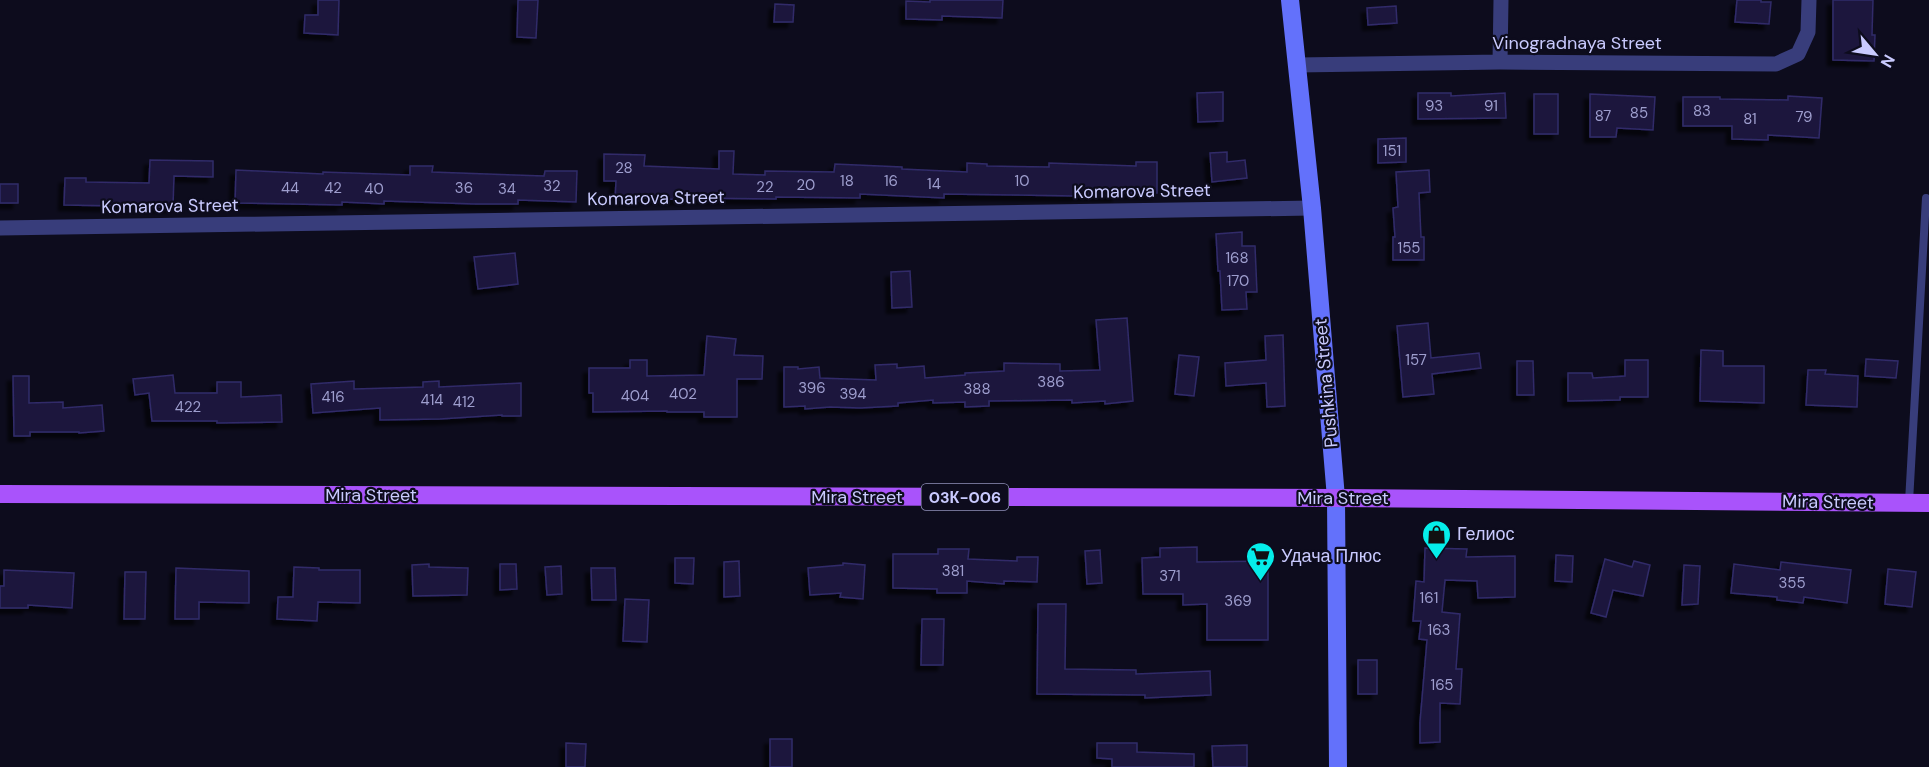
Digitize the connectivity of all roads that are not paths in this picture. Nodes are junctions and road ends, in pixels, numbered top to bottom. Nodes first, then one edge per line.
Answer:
1 (1290, 0) edge
2 (1501, 0) edge
3 (1809, 0) edge
4 (1500, 62) junction
5 (1297, 65) junction
6 (1926, 198) dead end
7 (1312, 208) junction
8 (0, 228) edge
9 (0, 494) edge
10 (1336, 498) junction
11 (1909, 503) junction
12 (1929, 503) edge
13 (1338, 767) edge

1 - 5 street, Pushkina Street
2 - 4 street
3 - 4 street, Vinogradnaya Street
4 - 5 street, Vinogradnaya Street
5 - 7 street, Pushkina Street
6 - 11 lane
7 - 8 street, Komarova Street
7 - 10 street, Pushkina Street
9 - 10 main road, Mira Street / 03К-006
10 - 11 main road, Mira Street / 03К-006
10 - 13 street, Pushkina Street
11 - 12 main road, Mira Street / 03К-006

